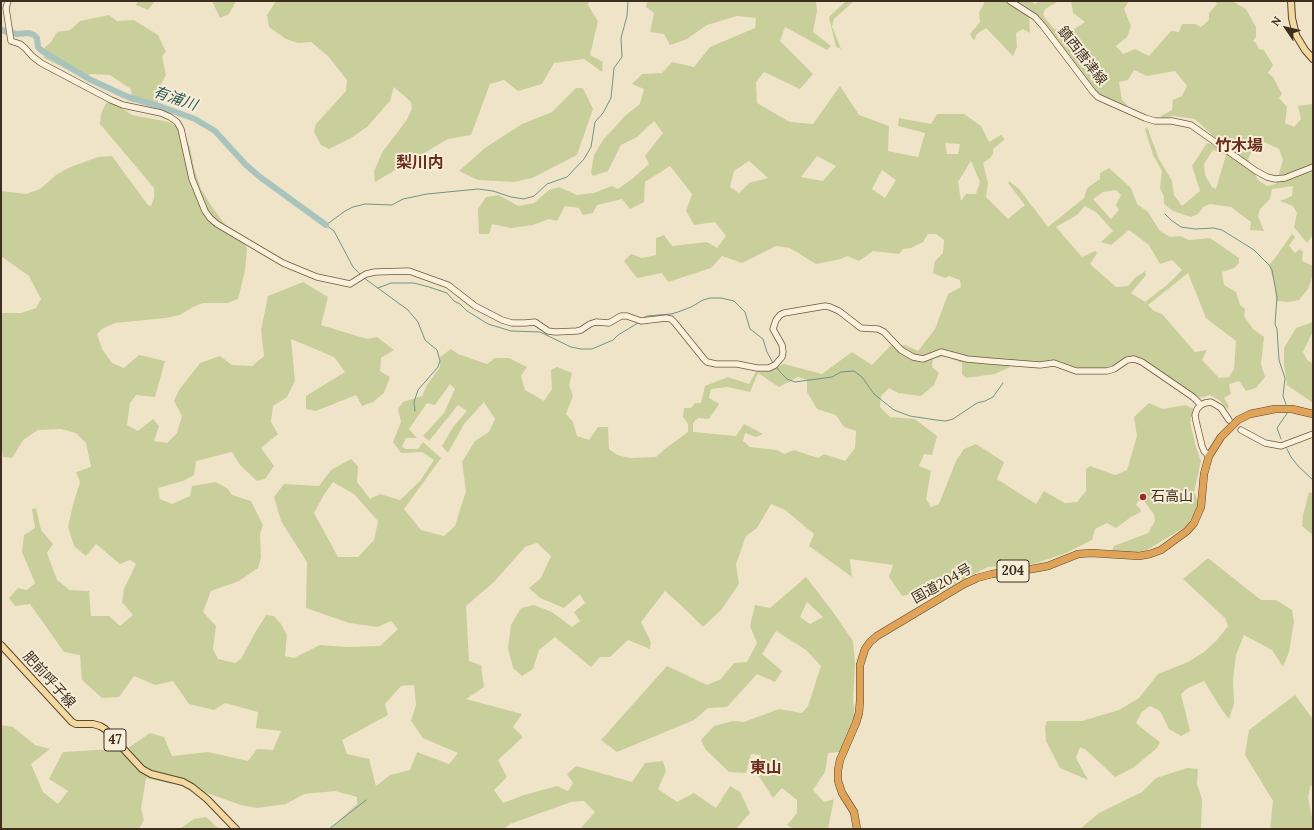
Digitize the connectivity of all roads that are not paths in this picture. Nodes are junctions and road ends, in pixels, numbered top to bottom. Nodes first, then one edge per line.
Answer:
1 (8, 1) edge
2 (1010, 1) edge
3 (1291, 1) edge
4 (1313, 59) edge
5 (1313, 167) edge
6 (1201, 405) junction
7 (1313, 414) edge
8 (1229, 420) dead end
9 (1241, 430) dead end
10 (1313, 434) edge
11 (1209, 456) junction
12 (1, 645) edge
13 (236, 829) edge
14 (857, 829) edge

1 - 6 street
2 - 5 street, 鎮西唐津線
3 - 4 main road
6 - 8 street
6 - 11 street
7 - 11 highway, 国道204号 / 204
9 - 10 street
11 - 14 highway, 国道204号 / 204
12 - 13 main road, 肥前呼子線 / 47

